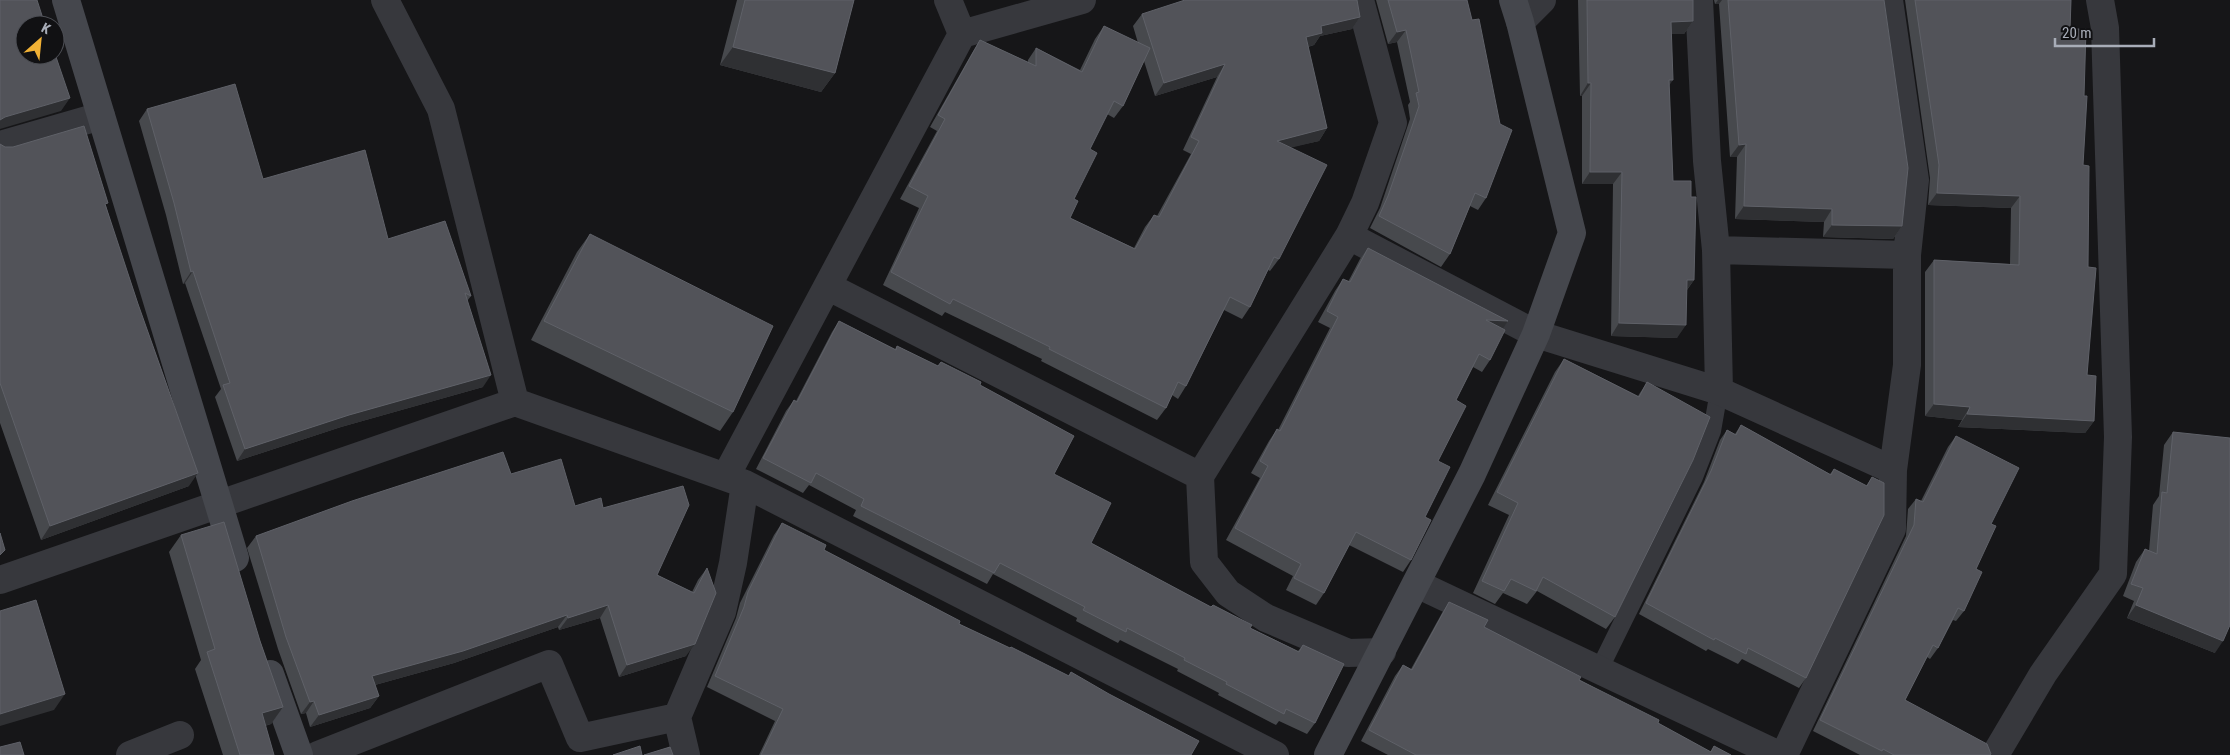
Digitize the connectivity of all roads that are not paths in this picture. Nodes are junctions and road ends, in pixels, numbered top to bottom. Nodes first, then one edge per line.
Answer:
1 (66, 0) edge
2 (385, 0) edge
3 (948, 0) edge
4 (1082, 0) edge
5 (1360, 0) edge
6 (1542, 0) edge
7 (1699, 0) edge
8 (1889, 0) edge
9 (2100, 0) edge
10 (1516, 11) edge
11 (962, 34) junction
12 (101, 116) junction
13 (0, 144) edge
14 (1349, 236) junction
15 (1716, 250) junction
16 (1907, 255) junction
17 (829, 287) junction
18 (1536, 334) junction
19 (1718, 391) junction
20 (515, 402) junction
21 (1893, 470) junction
22 (1200, 476) junction
23 (735, 480) junction
24 (218, 504) junction
25 (241, 579) edge
26 (0, 580) edge
27 (1417, 584) junction
28 (1382, 652) junction
29 (263, 654) edge
30 (1599, 670) junction
31 (677, 717) junction
32 (180, 735) dead end
33 (130, 755) edge
34 (299, 755) edge
35 (318, 755) edge
36 (686, 755) edge
37 (1275, 755) edge
38 (1328, 755) edge
39 (1779, 755) edge
40 (1784, 755) edge
41 (1995, 755) edge

1 - 12 street
2 - 20 street
3 - 11 street
4 - 11 street
5 - 14 street
6 - 10 street
7 - 15 street
8 - 16 street
9 - 41 street
10 - 18 street
11 - 17 street
12 - 13 street
12 - 24 street
14 - 18 street
14 - 22 street
15 - 16 street
15 - 19 street
16 - 21 street
17 - 22 street
17 - 23 street
18 - 19 street
18 - 27 street
19 - 21 street
19 - 30 lane
20 - 23 street
20 - 24 street
21 - 40 street
22 - 28 street
23 - 31 street
23 - 37 street
24 - 25 street
24 - 26 street
27 - 28 street
27 - 30 street
28 - 38 street
29 - 34 street
30 - 39 street
31 - 35 street
31 - 36 street
32 - 33 street

